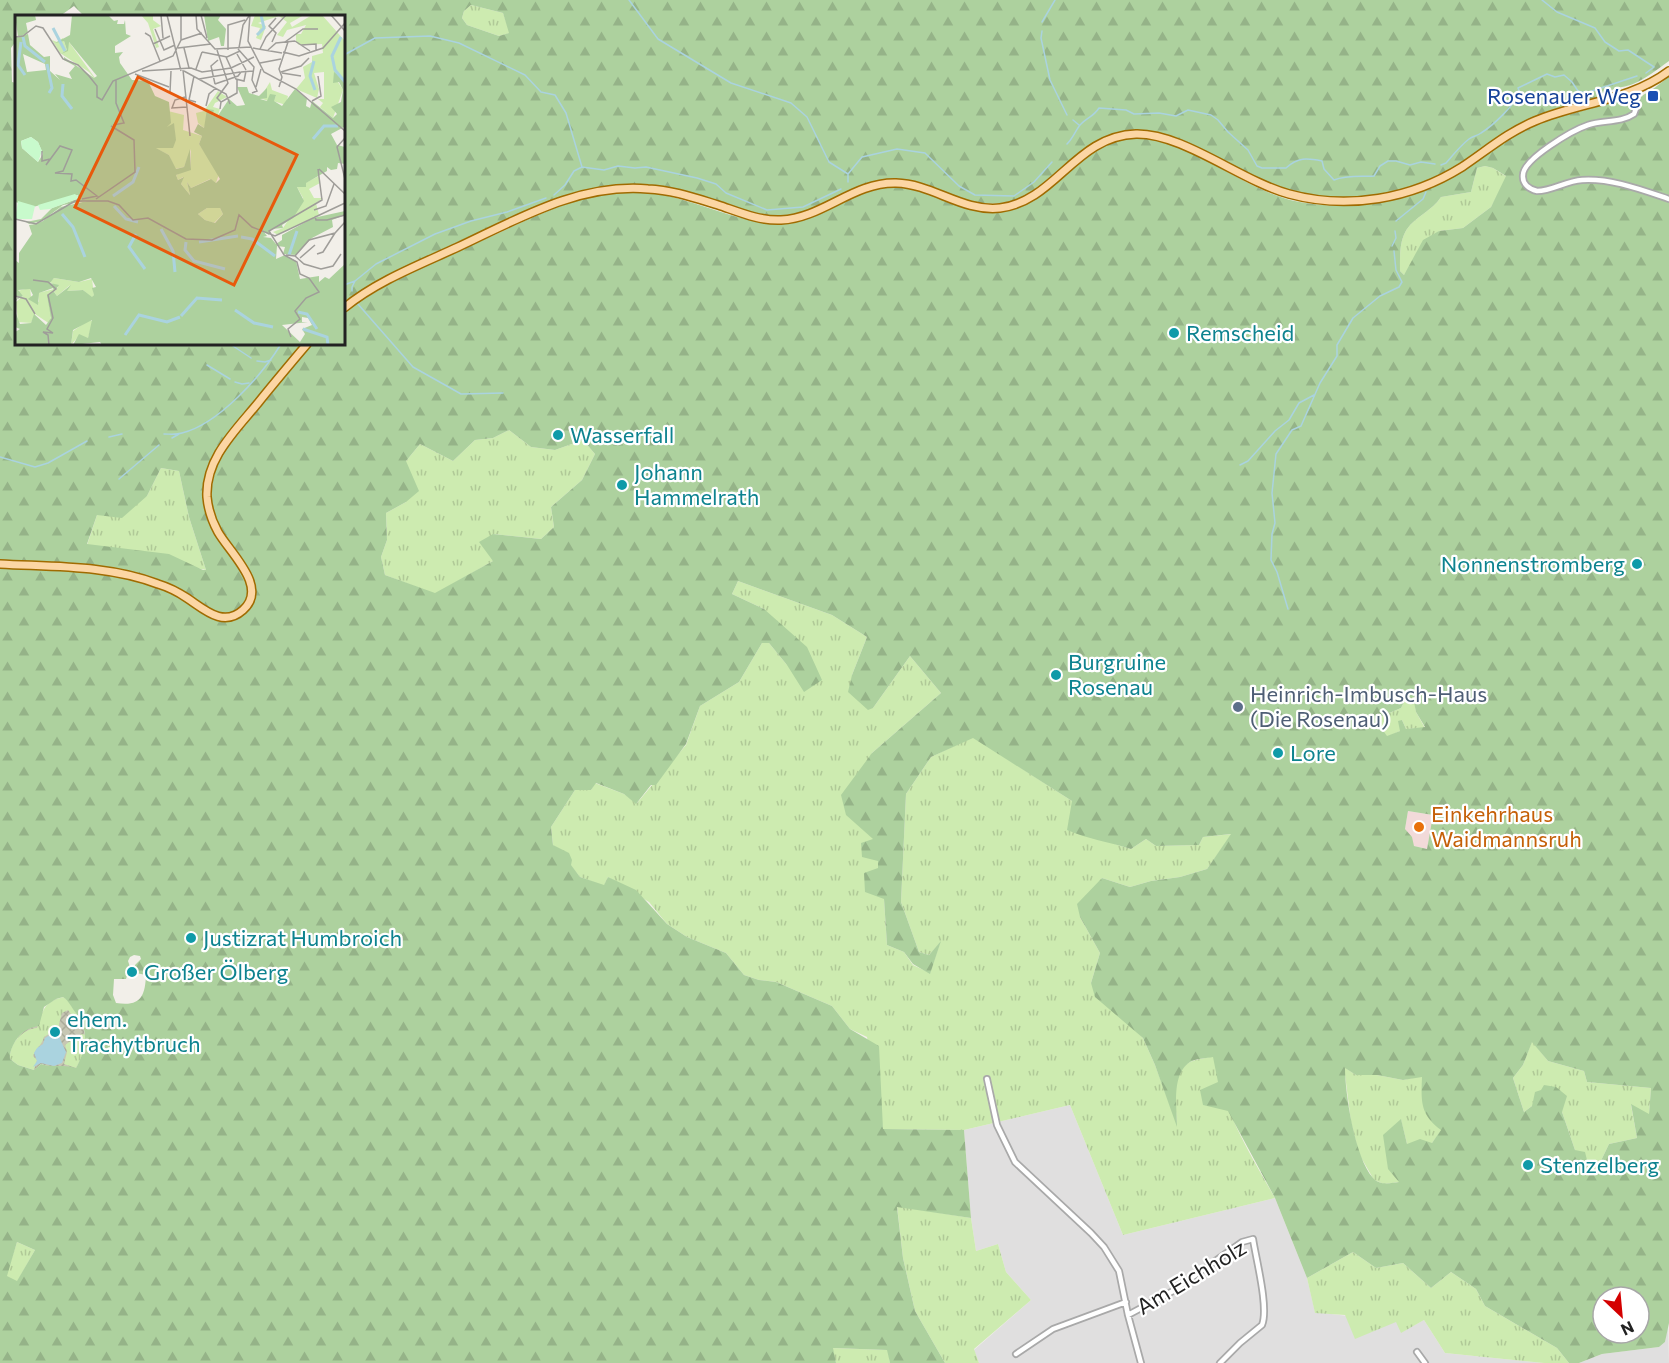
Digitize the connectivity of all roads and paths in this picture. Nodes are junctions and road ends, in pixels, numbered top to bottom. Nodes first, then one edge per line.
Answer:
1 (1669, 70) edge
2 (1635, 91) junction
3 (1669, 199) edge
4 (345, 307) edge
5 (306, 345) edge
6 (0, 564) edge
7 (987, 1079) dead end
8 (1126, 1302) junction
9 (1128, 1315) junction
10 (1417, 1352) dead end
11 (1016, 1354) dead end
12 (1141, 1363) edge
13 (1220, 1363) edge
14 (1425, 1363) edge

1 - 2 main road
2 - 3 street
2 - 4 main road
5 - 6 main road
7 - 8 street
8 - 9 street
8 - 11 street
9 - 12 street
9 - 13 street, Am Eichholz
10 - 14 street

